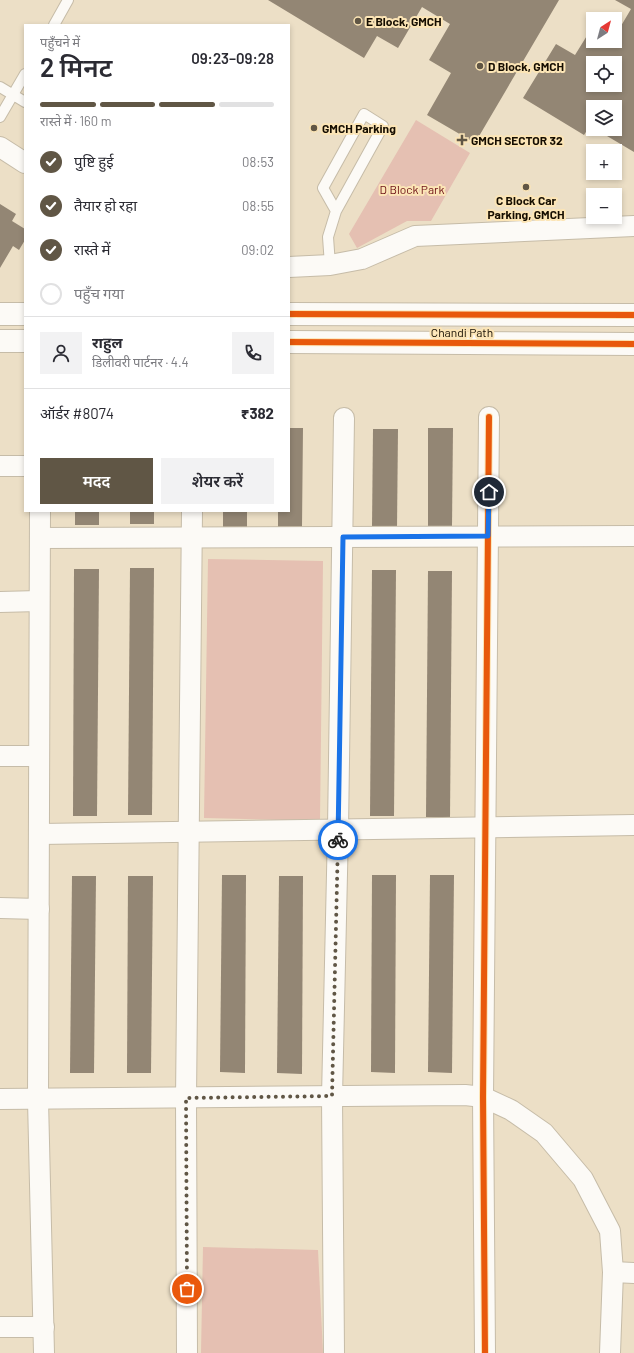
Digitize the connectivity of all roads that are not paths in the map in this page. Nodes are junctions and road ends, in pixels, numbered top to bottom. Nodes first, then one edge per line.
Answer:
1 (68, 0) edge
2 (55, 24) edge
3 (24, 76) edge
4 (0, 87) edge
5 (13, 94) junction
6 (24, 101) edge
7 (0, 117) edge
8 (0, 147) edge
9 (24, 162) edge
10 (336, 211) junction
11 (634, 226) edge
12 (330, 265) junction
13 (290, 267) edge
14 (0, 314) edge
15 (24, 314) edge
16 (290, 314) edge
17 (634, 315) edge
18 (0, 341) edge
19 (24, 341) edge
20 (290, 342) edge
21 (634, 344) edge
22 (489, 416) dead end
23 (344, 418) dead end
24 (0, 466) edge
25 (24, 466) edge
26 (40, 512) edge
27 (192, 512) edge
28 (488, 536) junction
29 (634, 536) edge
30 (343, 537) junction
31 (40, 538) junction
32 (192, 538) junction
33 (39, 601) junction
34 (0, 602) edge
35 (0, 756) edge
36 (39, 756) junction
37 (634, 825) edge
38 (487, 827) junction
39 (338, 830) junction
40 (189, 832) junction
41 (40, 834) junction
42 (0, 908) edge
43 (39, 909) junction
44 (332, 1096) junction
45 (483, 1097) junction
46 (186, 1098) junction
47 (0, 1099) edge
48 (38, 1100) junction
49 (613, 1272) junction
50 (634, 1273) edge
51 (0, 1327) edge
52 (44, 1327) junction
53 (44, 1353) edge
54 (187, 1353) edge
55 (334, 1353) edge
56 (485, 1353) edge
57 (610, 1353) edge

1 - 2 lane
3 - 5 lane
4 - 5 lane
5 - 6 lane
5 - 7 lane
8 - 9 street
10 - 10 lane
10 - 12 lane
11 - 12 street
12 - 13 street
14 - 15 main road
16 - 17 main road, Chandi Path
18 - 19 main road
20 - 21 main road, Chandi Path
22 - 28 street
23 - 30 street
24 - 25 street
26 - 31 street
27 - 32 street
28 - 29 street
28 - 30 street
28 - 38 street
30 - 32 street
30 - 39 street
31 - 32 street
31 - 33 street
32 - 40 street
33 - 34 street
33 - 36 street
35 - 36 street
36 - 41 street
37 - 38 street
38 - 39 street
38 - 45 street
39 - 40 street
39 - 44 street
40 - 41 street
40 - 46 street
41 - 43 street
42 - 43 street
43 - 48 street
44 - 45 street
44 - 46 street
44 - 55 street
45 - 49 street
45 - 56 street
46 - 48 street
46 - 54 street
47 - 48 street
48 - 52 street
49 - 50 street
49 - 57 street
51 - 52 street
52 - 53 street

